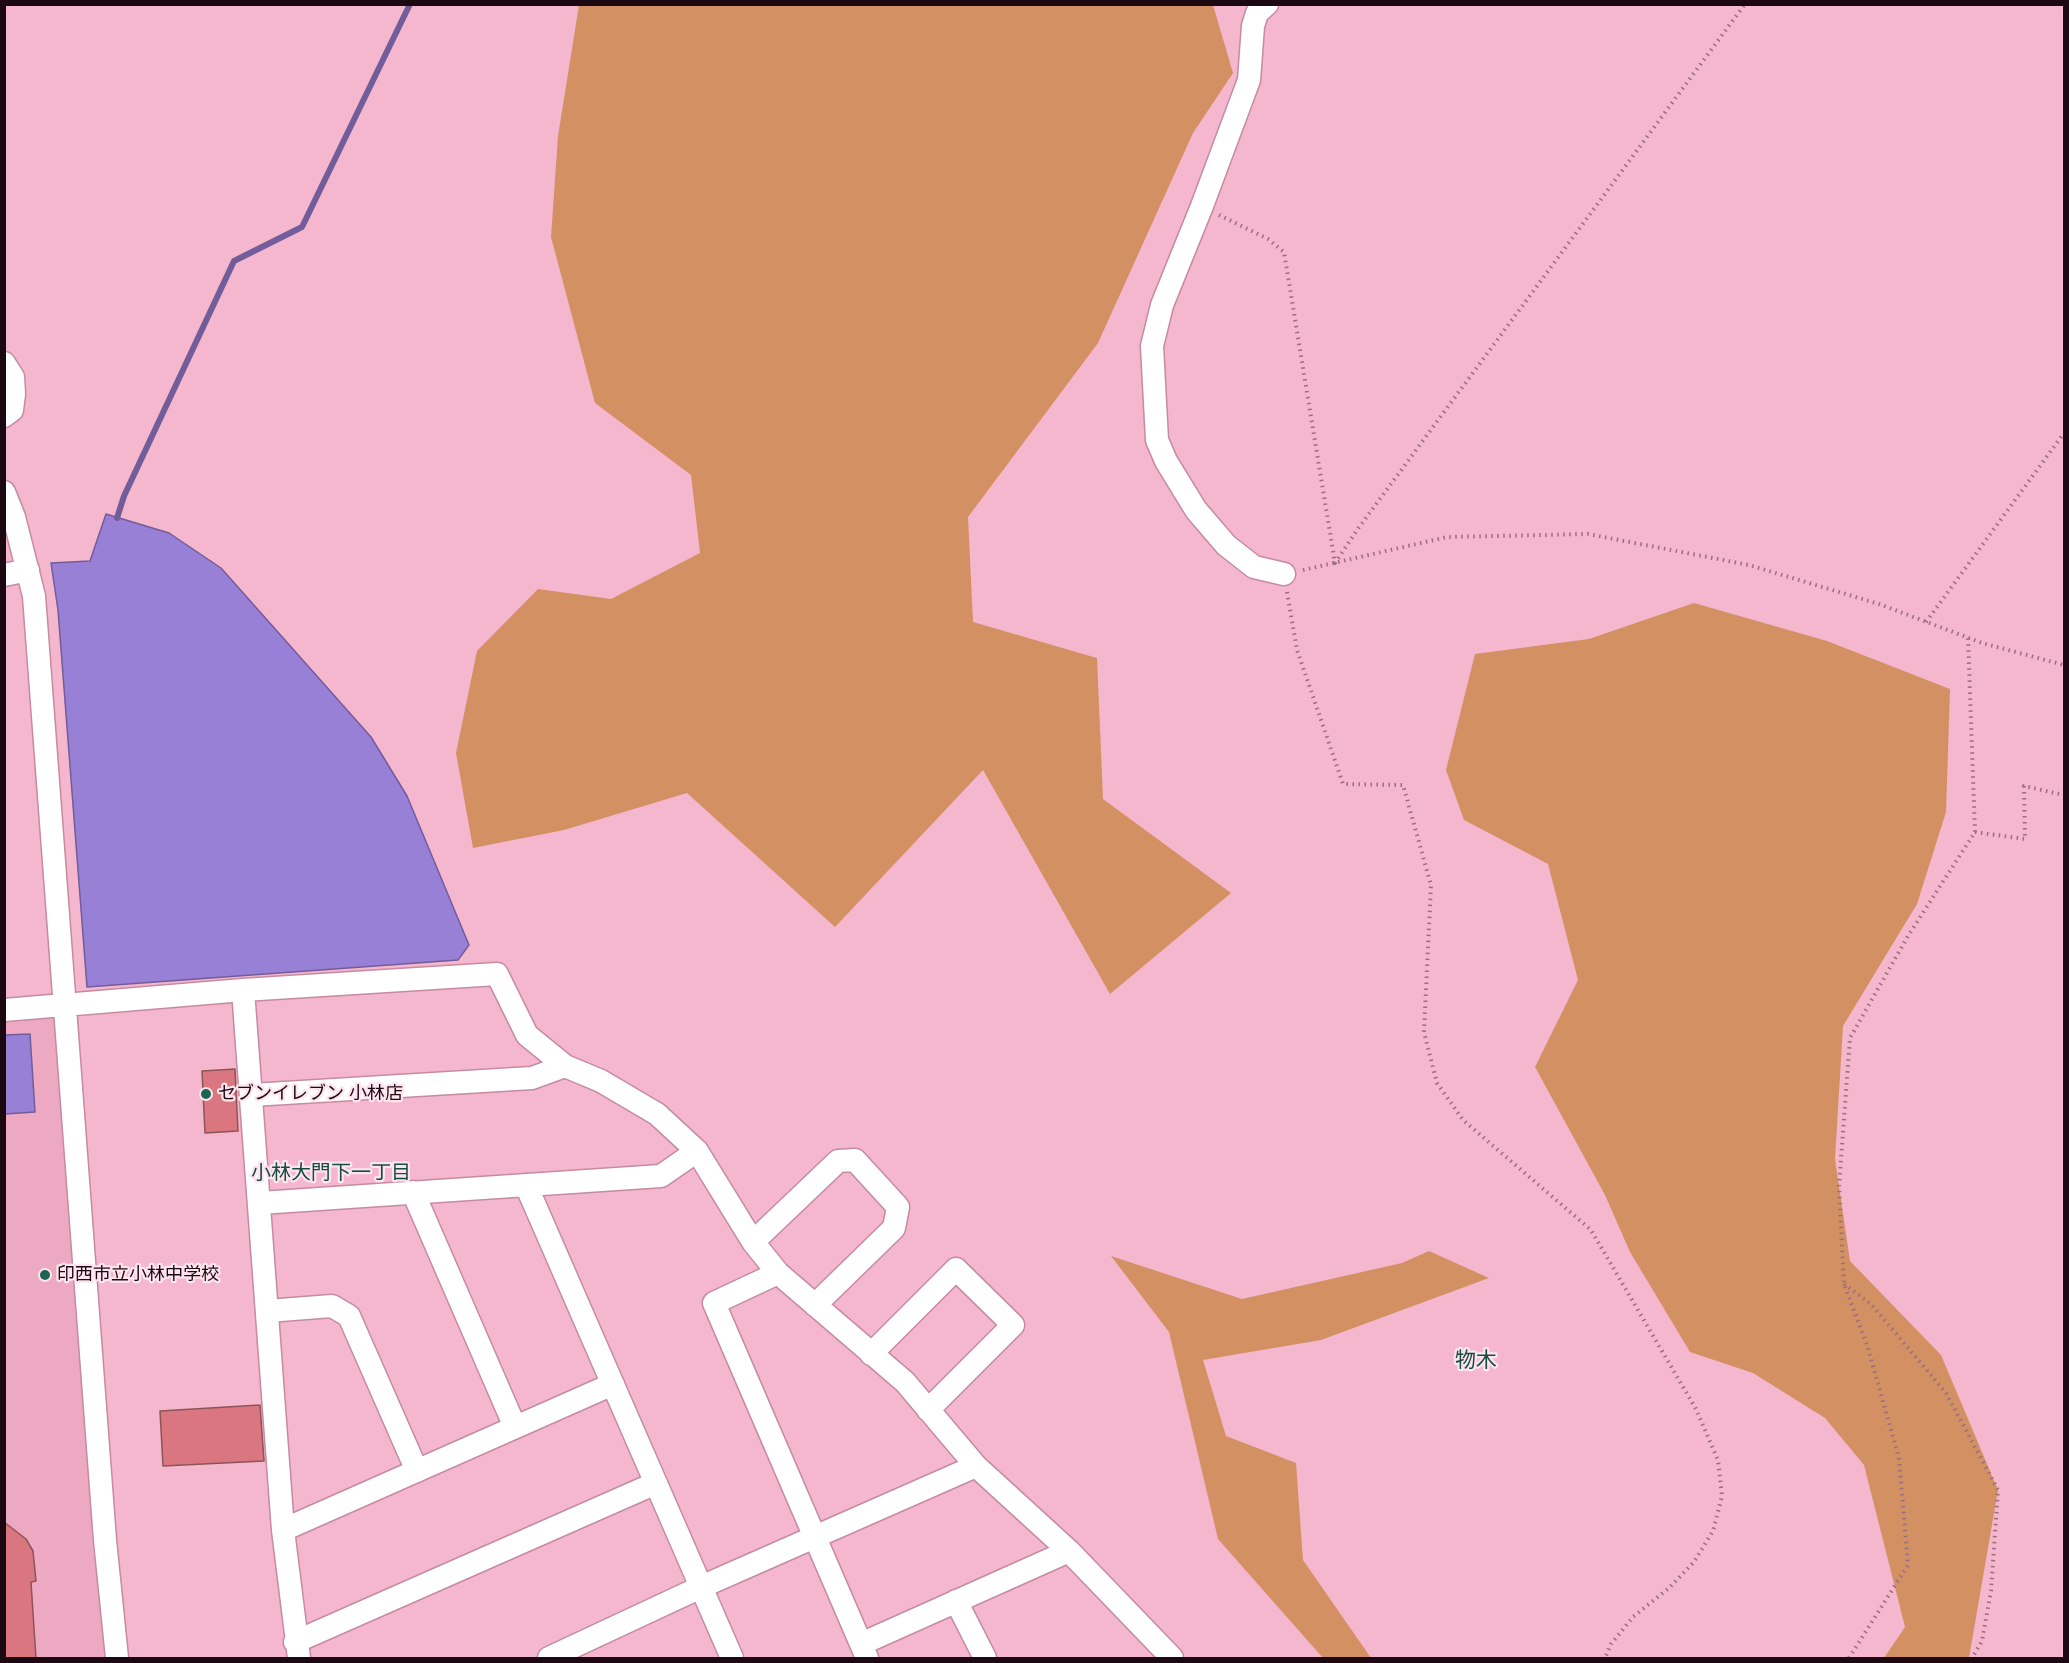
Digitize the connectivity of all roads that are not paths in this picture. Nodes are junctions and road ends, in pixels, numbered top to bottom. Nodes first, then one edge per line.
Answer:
1 (1267, 4) edge
2 (4, 363) edge
3 (4, 416) edge
4 (4, 492) edge
5 (28, 570) junction
6 (1284, 574) road end
7 (4, 575) edge
8 (243, 990) junction
9 (65, 1006) junction
10 (4, 1010) edge
11 (565, 1066) junction
12 (252, 1095) junction
13 (697, 1151) junction
14 (526, 1185) junction
15 (413, 1192) junction
16 (260, 1203) junction
17 (753, 1242) junction
18 (778, 1273) junction
19 (815, 1305) junction
20 (267, 1311) junction
21 (871, 1354) junction
22 (613, 1384) junction
23 (928, 1410) junction
24 (515, 1427) junction
25 (976, 1466) junction
26 (417, 1471) junction
27 (656, 1483) junction
28 (283, 1530) junction
29 (815, 1537) junction
30 (1069, 1551) junction
31 (701, 1587) junction
32 (956, 1601) junction
33 (297, 1650) edge
34 (864, 1651) edge
35 (117, 1659) edge
36 (549, 1659) edge
37 (732, 1659) edge
38 (985, 1659) edge
39 (1172, 1659) edge

1 - 6 street
2 - 3 street
4 - 5 street
5 - 7 street
5 - 9 street
8 - 9 street
8 - 11 street
8 - 12 street
9 - 10 street
9 - 35 street
11 - 12 street
11 - 13 street
12 - 16 street
13 - 14 street
13 - 17 street
14 - 15 street
14 - 22 street
15 - 16 street
15 - 24 street
16 - 20 street
17 - 18 street
17 - 19 street
18 - 19 street
18 - 29 street
19 - 21 street
20 - 26 street
20 - 28 street
21 - 23 street
21 - 23 street
22 - 24 street
22 - 27 street
23 - 25 street
24 - 26 street
25 - 29 street
25 - 30 street
26 - 28 street
27 - 31 street
27 - 33 street
28 - 33 street
29 - 31 street
29 - 34 street
30 - 32 street
30 - 39 street
31 - 36 street
31 - 37 street
32 - 34 street
32 - 38 street

